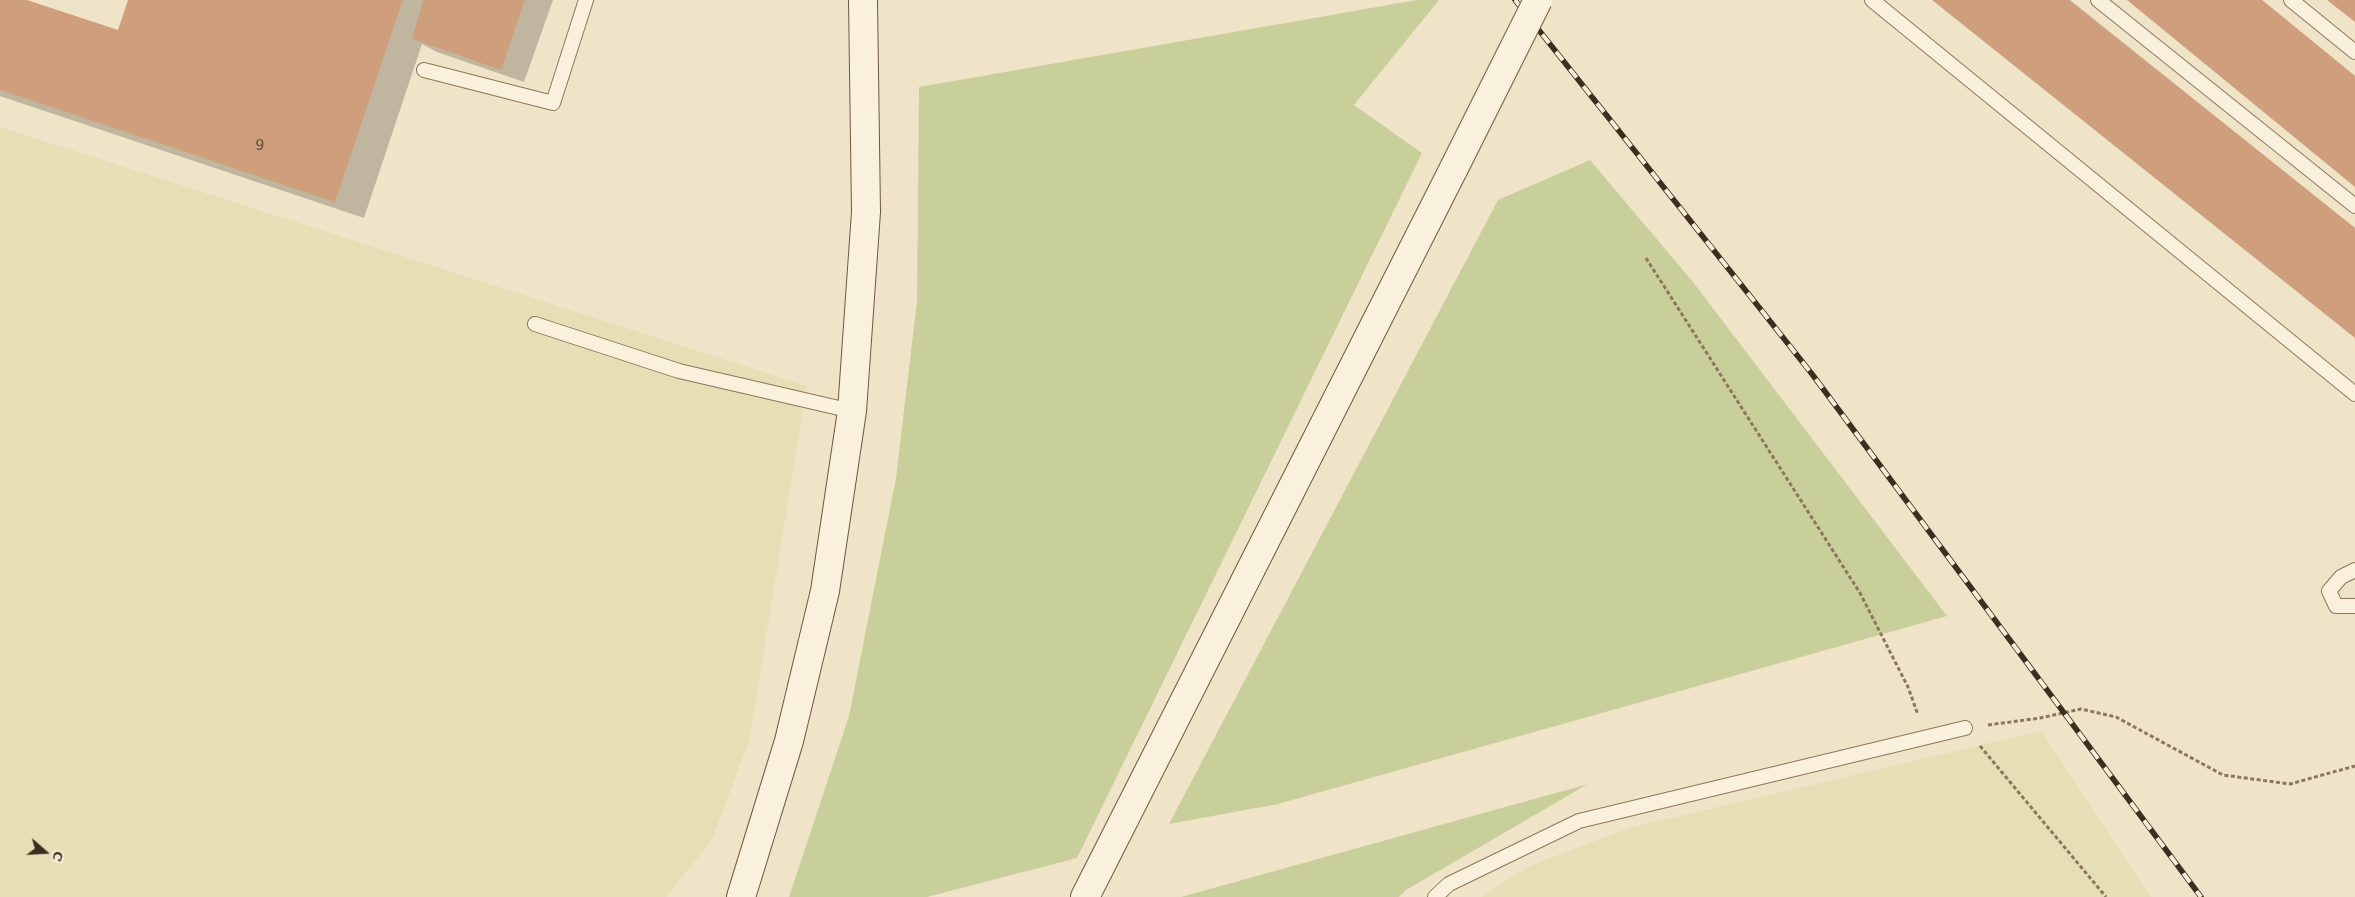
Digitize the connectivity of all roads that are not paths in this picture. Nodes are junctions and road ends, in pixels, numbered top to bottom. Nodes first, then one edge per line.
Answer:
1 (586, 0) edge
2 (863, 0) edge
3 (1538, 0) edge
4 (1872, 0) edge
5 (2098, 0) edge
6 (2291, 0) edge
7 (2355, 52) edge
8 (424, 70) dead end
9 (2355, 206) edge
10 (535, 324) dead end
11 (2355, 394) edge
12 (852, 411) junction
13 (2355, 570) edge
14 (2355, 606) edge
15 (1965, 728) road end
16 (741, 897) edge
17 (1085, 897) edge
18 (1435, 897) edge

1 - 8 lane
2 - 12 main road
3 - 17 main road, bridge
4 - 11 lane
5 - 9 lane
6 - 7 lane
10 - 12 lane
12 - 16 main road
13 - 14 lane
15 - 18 lane

